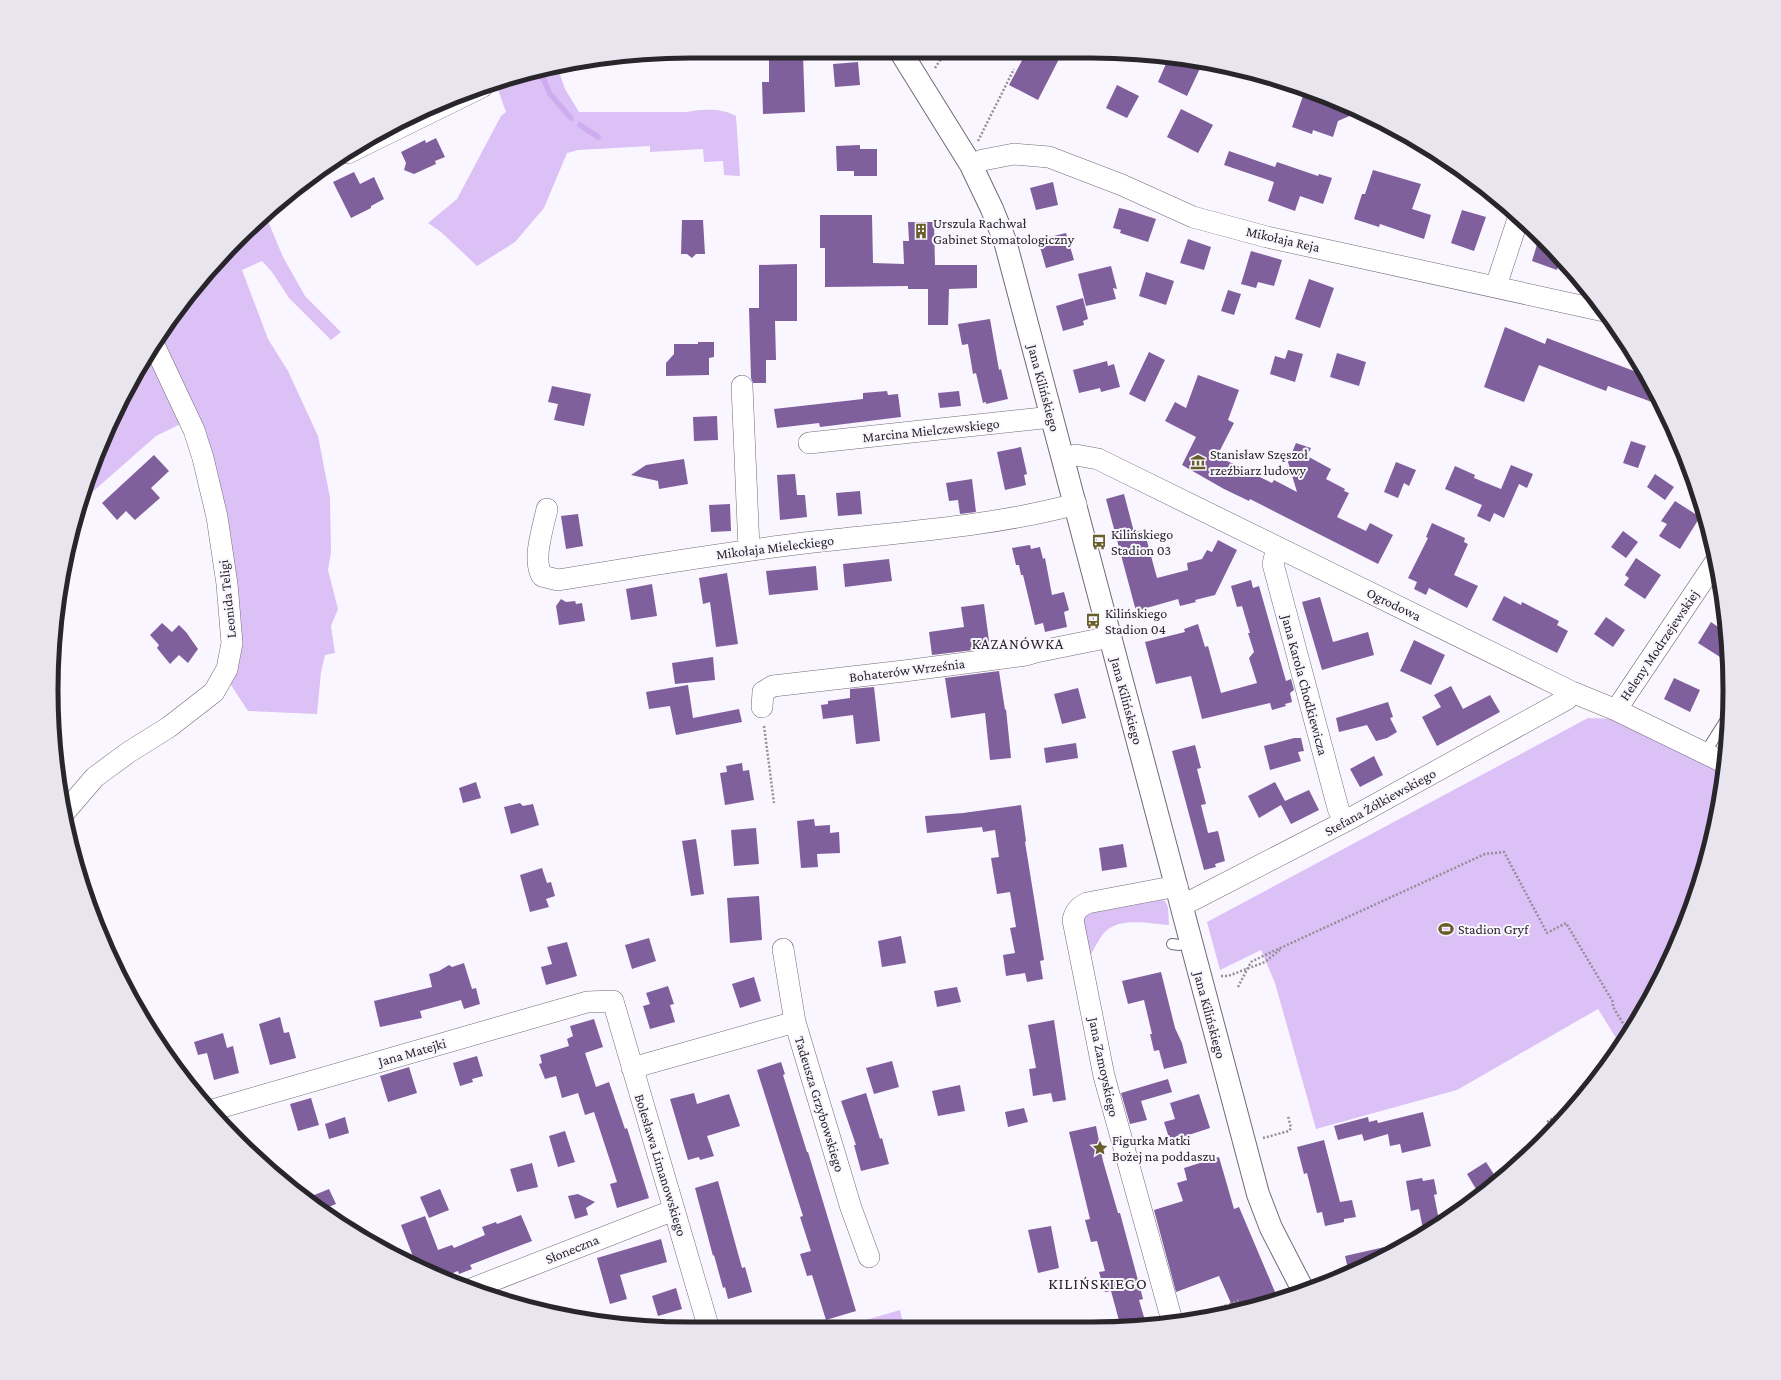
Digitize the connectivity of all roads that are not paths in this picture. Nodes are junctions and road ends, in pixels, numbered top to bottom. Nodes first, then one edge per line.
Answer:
1 (904, 58) edge
2 (971, 165) junction
3 (1517, 223) edge
4 (1496, 286) junction
5 (1595, 309) edge
6 (157, 352) edge
7 (742, 386) dead end
8 (1052, 417) junction
9 (809, 443) dead end
10 (1063, 459) junction
11 (1076, 504) junction
12 (547, 509) dead end
13 (1277, 547) junction
14 (749, 549) junction
15 (1711, 568) edge
16 (1110, 637) junction
17 (1572, 692) junction
18 (762, 706) road end
19 (1616, 710) junction
20 (1722, 734) edge
21 (1714, 758) edge
22 (69, 807) edge
23 (1344, 822) junction
24 (1179, 895) junction
25 (783, 949) dead end
26 (613, 1001) joint
27 (795, 1022) junction
28 (632, 1068) junction
29 (217, 1109) edge
30 (674, 1210) junction
31 (869, 1256) dead end
32 (481, 1286) edge
33 (1301, 1286) edge
34 (1172, 1317) edge
35 (707, 1322) edge

1 - 2 street, Jana Kilińskiego
2 - 4 street, Mikołaja Reja
2 - 8 street, Jana Kilińskiego
3 - 4 street
4 - 5 street, Mikołaja Reja
6 - 22 street, Leonida Teligi
7 - 14 street
8 - 9 street, Marcina Mielczewskiego
8 - 10 street, Jana Kilińskiego
10 - 11 street, Jana Kilińskiego
10 - 13 street, Ogrodowa
11 - 14 street, Mikołaja Mieleckiego
11 - 16 street, Jana Kilińskiego
12 - 14 street, Mikołaja Mieleckiego
13 - 17 street, Ogrodowa
13 - 23 street, Jana Karola Chodkiewicza
15 - 19 street, Heleny Modrzejewskiej
16 - 18 street, Bohaterów Września
16 - 24 street, Jana Kilińskiego
17 - 19 street, Ogrodowa
17 - 23 street, Stefana Żółkiewskiego
19 - 21 street, Ogrodowa
20 - 21 lane
23 - 24 street, Stefana Żółkiewskiego
24 - 33 street, Jana Kilińskiego
24 - 34 street, Jana Zamoyskiego
25 - 27 street, Tadeusza Grzybowskiego
26 - 28 street, Bolesława Limanowskiego
26 - 29 street, Jana Matejki
27 - 28 street
27 - 31 street, Tadeusza Grzybowskiego
28 - 30 street, Bolesława Limanowskiego
30 - 32 street, Słoneczna
30 - 35 street, Bolesława Limanowskiego

